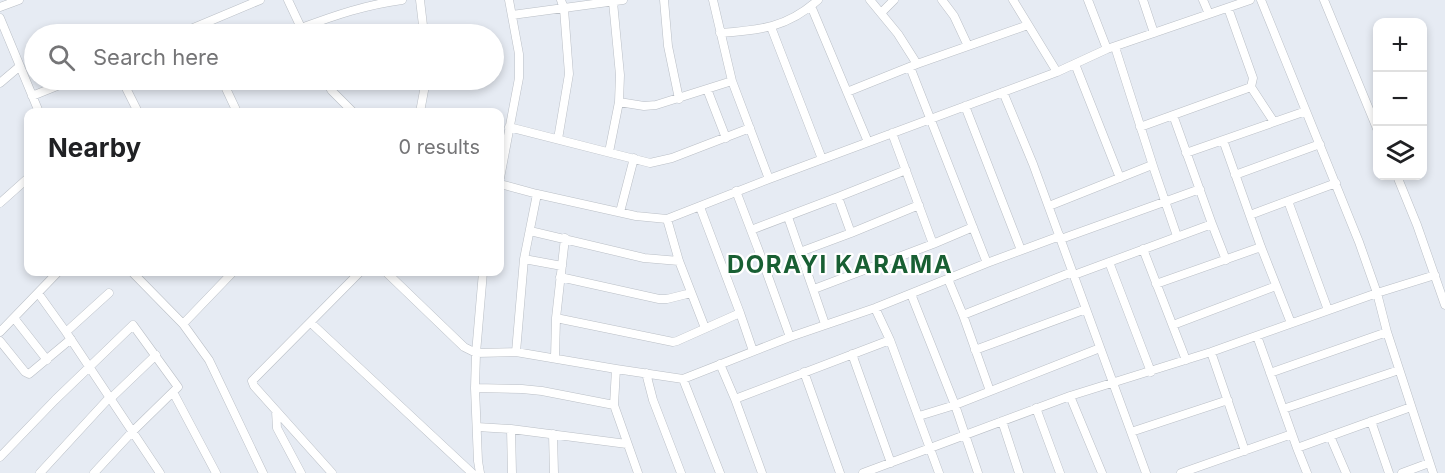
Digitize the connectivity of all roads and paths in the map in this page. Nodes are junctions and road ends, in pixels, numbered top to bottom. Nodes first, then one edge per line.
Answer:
1 (19, 0) edge
2 (260, 0) edge
3 (288, 0) edge
4 (402, 0) edge
5 (420, 0) edge
6 (509, 0) edge
7 (561, 0) edge
8 (623, 0) edge
9 (664, 0) edge
10 (713, 0) edge
11 (818, 0) edge
12 (870, 0) edge
13 (894, 0) edge
14 (942, 0) edge
15 (1013, 0) edge
16 (1088, 0) edge
17 (1143, 0) edge
18 (1203, 0) edge
19 (1250, 0) edge
20 (1262, 0) edge
21 (1324, 0) edge
22 (601, 2) edge
23 (613, 2) edge
24 (811, 6) junction
25 (0, 8) edge
26 (1228, 8) junction
27 (564, 9) junction
28 (881, 13) junction
29 (1209, 14) junction
30 (512, 15) junction
31 (0, 18) edge
32 (213, 24) edge
33 (300, 24) edge
34 (318, 24) edge
35 (423, 24) edge
36 (1028, 25) junction
37 (771, 27) junction
38 (720, 33) junction
39 (1154, 33) junction
40 (968, 46) junction
41 (1111, 48) junction
42 (1075, 64) junction
43 (20, 66) junction
44 (914, 66) junction
45 (1057, 72) junction
46 (24, 76) edge
47 (732, 81) junction
48 (0, 83) edge
49 (1251, 87) junction
50 (707, 89) junction
51 (30, 90) edge
52 (47, 90) edge
53 (127, 90) edge
54 (227, 90) edge
55 (331, 90) edge
56 (424, 90) edge
57 (847, 92) junction
58 (1003, 92) junction
59 (32, 96) junction
60 (679, 99) junction
61 (619, 102) junction
62 (965, 106) junction
63 (37, 108) edge
64 (136, 108) edge
65 (235, 108) edge
66 (349, 108) edge
67 (421, 108) edge
68 (1306, 111) junction
69 (1173, 115) junction
70 (931, 118) junction
71 (1274, 122) junction
72 (1375, 126) edge
73 (509, 127) junction
74 (1140, 127) junction
75 (750, 128) junction
76 (892, 133) junction
77 (726, 138) junction
78 (558, 139) junction
79 (1223, 140) junction
80 (868, 141) junction
81 (1320, 144) junction
82 (609, 152) junction
83 (1186, 153) junction
84 (504, 155) edge
85 (634, 159) junction
86 (822, 159) junction
87 (1152, 165) junction
88 (906, 170) junction
89 (1235, 175) junction
90 (769, 178) junction
91 (1120, 178) junction
92 (1399, 180) edge
93 (24, 182) edge
94 (1336, 183) junction
95 (504, 185) edge
96 (1200, 189) junction
97 (736, 191) junction
98 (537, 194) junction
99 (838, 197) junction
100 (1165, 201) junction
101 (1288, 201) junction
102 (0, 203) edge
103 (919, 206) junction
104 (1048, 206) junction
105 (700, 207) junction
106 (620, 212) junction
107 (1250, 215) junction
108 (788, 217) junction
109 (667, 219) junction
110 (1212, 224) junction
111 (973, 227) junction
112 (751, 230) junction
113 (530, 231) junction
114 (851, 233) junction
115 (1177, 236) junction
116 (1060, 237) junction
117 (565, 238) junction
118 (933, 244) junction
119 (1261, 247) junction
120 (1143, 249) junction
121 (1021, 250) junction
122 (800, 252) junction
123 (524, 259) junction
124 (1226, 260) junction
125 (679, 261) junction
126 (1109, 262) junction
127 (987, 263) junction
128 (562, 266) junction
129 (1073, 273) junction
130 (1435, 275) junction
131 (54, 276) edge
132 (136, 276) edge
133 (229, 276) edge
134 (356, 276) edge
135 (390, 276) edge
136 (483, 276) edge
137 (560, 277) junction
138 (948, 279) junction
139 (1156, 284) junction
140 (1276, 286) junction
141 (814, 289) junction
142 (38, 293) junction
143 (109, 293) dead end
144 (691, 293) junction
145 (1377, 293) junction
146 (911, 294) junction
147 (1445, 305) edge
148 (875, 308) junction
149 (1086, 309) junction
150 (1328, 310) junction
151 (740, 313) junction
152 (963, 315) junction
153 (14, 318) junction
154 (556, 318) junction
155 (311, 323) junction
156 (1291, 323) junction
157 (183, 324) junction
158 (825, 324) junction
159 (1173, 325) junction
160 (705, 328) junction
161 (0, 332) edge
162 (1387, 332) junction
163 (69, 336) junction
164 (1257, 336) junction
165 (790, 337) junction
166 (890, 339) junction
167 (0, 341) edge
168 (1100, 348) junction
169 (975, 350) junction
170 (753, 351) junction
171 (476, 352) junction
172 (516, 352) junction
173 (1211, 352) junction
174 (852, 354) junction
175 (156, 355) junction
176 (555, 358) junction
177 (46, 360) junction
178 (1186, 360) junction
179 (720, 364) junction
180 (89, 367) junction
181 (616, 369) junction
182 (1399, 370) junction
183 (804, 372) junction
184 (1151, 372) junction
185 (1270, 373) junction
186 (646, 374) junction
187 (683, 379) junction
188 (1113, 383) junction
189 (475, 388) junction
190 (990, 391) junction
191 (173, 392) junction
192 (1070, 396) junction
193 (110, 398) junction
194 (735, 399) junction
195 (1228, 400) junction
196 (614, 405) junction
197 (955, 405) junction
198 (1411, 407) junction
199 (1036, 408) junction
200 (1283, 409) junction
201 (276, 410) junction
202 (919, 416) junction
203 (1371, 421) junction
204 (1002, 422) junction
205 (477, 427) junction
206 (511, 429) junction
207 (132, 432) junction
208 (1131, 432) junction
209 (553, 434) junction
210 (1292, 434) junction
211 (966, 435) junction
212 (1330, 435) junction
213 (627, 444) junction
214 (931, 448) junction
215 (1297, 448) junction
216 (1245, 451) junction
217 (0, 457) edge
218 (891, 463) junction
219 (1429, 463) junction
220 (1204, 469) edge
221 (40, 473) edge
222 (94, 473) edge
223 (160, 473) edge
224 (216, 473) edge
225 (263, 473) edge
226 (301, 473) edge
227 (332, 473) edge
228 (472, 473) edge
229 (480, 473) edge
230 (512, 473) edge
231 (554, 473) edge
232 (638, 473) edge
233 (681, 473) edge
234 (720, 473) edge
235 (762, 473) edge
236 (840, 473) edge
237 (863, 473) edge
238 (939, 473) edge
239 (978, 473) edge
240 (1019, 473) edge
241 (1060, 473) edge
242 (1102, 473) edge
243 (1146, 473) edge
244 (1181, 473) edge
245 (1307, 473) edge
246 (1346, 473) edge
247 (1389, 473) edge
248 (1402, 473) edge
249 (1433, 473) edge

1 - 25 street
2 - 32 street
3 - 33 street
4 - 34 street
5 - 35 street
6 - 30 street
7 - 27 street
8 - 23 street
9 - 60 street
10 - 38 street
11 - 24 street
12 - 28 street
13 - 28 street
14 - 40 street
15 - 36 street
16 - 41 street
17 - 39 street
18 - 29 street
19 - 26 street
20 - 68 street
21 - 72 street
22 - 23 street
22 - 27 street
23 - 61 street
24 - 37 street
24 - 57 street
26 - 29 street
26 - 49 street
27 - 30 street
27 - 78 street
28 - 44 street
29 - 39 street
30 - 73 street
31 - 43 street
36 - 40 street
36 - 45 street
37 - 38 street
37 - 86 street
38 - 47 street
39 - 41 street
40 - 44 street
41 - 42 street
41 - 74 street
42 - 45 street
42 - 91 street
43 - 46 street
43 - 48 street
44 - 57 street
44 - 70 street
45 - 58 street
47 - 50 street
47 - 75 street
49 - 69 street
49 - 71 street
50 - 60 street
50 - 77 street
51 - 59 street
52 - 59 street
53 - 64 street
54 - 65 street
55 - 66 street
56 - 67 street
57 - 80 street
58 - 62 street
58 - 104 street
59 - 63 street
60 - 61 street
61 - 82 street
62 - 70 street
62 - 121 street
68 - 71 street
68 - 81 street
69 - 74 street
69 - 83 street
70 - 76 street
70 - 111 street
71 - 79 street
73 - 78 street
73 - 84 street
74 - 87 street
75 - 77 street
75 - 90 street
76 - 80 street
76 - 88 street
77 - 85 street
78 - 82 street
79 - 83 street
79 - 89 street
80 - 86 street
81 - 89 street
81 - 94 street
82 - 85 street
83 - 96 street
85 - 106 street
86 - 90 street
87 - 91 street
87 - 100 street
88 - 99 street
88 - 103 street
89 - 107 street
90 - 97 street
91 - 104 street
92 - 130 street
93 - 102 street
94 - 101 street
94 - 145 street
95 - 98 street
96 - 100 street
96 - 110 street
97 - 105 street
97 - 112 street
98 - 106 street
98 - 113 street
99 - 108 street
99 - 114 street
100 - 115 street
100 - 116 street
101 - 107 street
101 - 150 street
103 - 114 street
103 - 118 street
104 - 116 street
105 - 109 street
105 - 151 street
106 - 109 street
107 - 119 street
108 - 112 street
108 - 122 street
109 - 125 street
110 - 115 street
110 - 124 street
111 - 118 street
111 - 127 street
112 - 165 street
113 - 117 street
113 - 123 street
114 - 122 street
115 - 120 street
116 - 121 street
116 - 129 street
117 - 125 street
117 - 128 street
118 - 141 street
119 - 124 street
119 - 140 street
120 - 126 street
120 - 139 street
121 - 127 street
122 - 141 street
123 - 128 street
123 - 172 street
124 - 139 street
125 - 144 street
126 - 129 street
126 - 184 street
127 - 138 street
128 - 137 street
129 - 149 street
129 - 152 street
130 - 145 street
130 - 147 street
131 - 142 street
132 - 157 street
133 - 157 street
134 - 155 street
135 - 171 street
136 - 171 street
137 - 144 street
137 - 154 street
138 - 146 street
138 - 152 street
139 - 159 street
140 - 156 street
140 - 159 street
141 - 158 street
142 - 153 street
142 - 163 street
143 - 163 street
144 - 160 street
145 - 150 street
145 - 162 street
146 - 148 street
146 - 197 street
148 - 158 street
148 - 166 street
149 - 168 street
149 - 169 street
150 - 156 street
151 - 160 street
151 - 170 street
152 - 169 street
153 - 161 street
153 - 177 street
154 - 160 street
154 - 176 street
155 - 201 street
155 - 228 street
156 - 164 street
157 - 225 street
158 - 165 street
159 - 178 street
162 - 182 street
162 - 185 street
163 - 177 street
163 - 180 street
164 - 173 street
164 - 185 street
165 - 170 street
166 - 174 street
166 - 202 street
167 - 177 street
168 - 188 street
168 - 190 street
169 - 190 street
170 - 179 street
171 - 172 street
171 - 189 street
172 - 176 street
173 - 178 street
173 - 195 street
174 - 183 street
174 - 218 street
175 - 180 street
175 - 191 street
175 - 193 street
176 - 181 street
178 - 184 street
179 - 187 street
179 - 194 street
180 - 193 street
180 - 217 street
181 - 186 street
181 - 196 street
182 - 198 street
182 - 200 street
183 - 194 street
183 - 236 street
184 - 188 street
185 - 200 street
186 - 187 street
186 - 233 street
187 - 234 street
188 - 192 street
188 - 208 street
189 - 196 street
189 - 205 street
190 - 197 street
191 - 207 street
191 - 224 street
192 - 199 street
192 - 242 street
193 - 207 street
193 - 221 street
194 - 235 street
195 - 208 street
195 - 216 street
196 - 213 street
197 - 202 street
197 - 211 street
198 - 203 street
198 - 219 street
199 - 204 street
199 - 241 street
200 - 210 street
201 - 226 street
201 - 227 street
202 - 214 street
203 - 212 street
203 - 247 street
204 - 211 street
204 - 240 street
205 - 206 street
205 - 229 street
206 - 209 street
206 - 230 street
207 - 222 street
207 - 223 street
208 - 243 street
209 - 213 street
209 - 231 street
210 - 215 street
210 - 216 street
211 - 214 street
211 - 239 street
212 - 215 street
212 - 246 street
213 - 232 street
214 - 218 street
214 - 238 street
215 - 245 street
216 - 220 street
218 - 237 street
219 - 248 street
219 - 249 street
220 - 244 street

